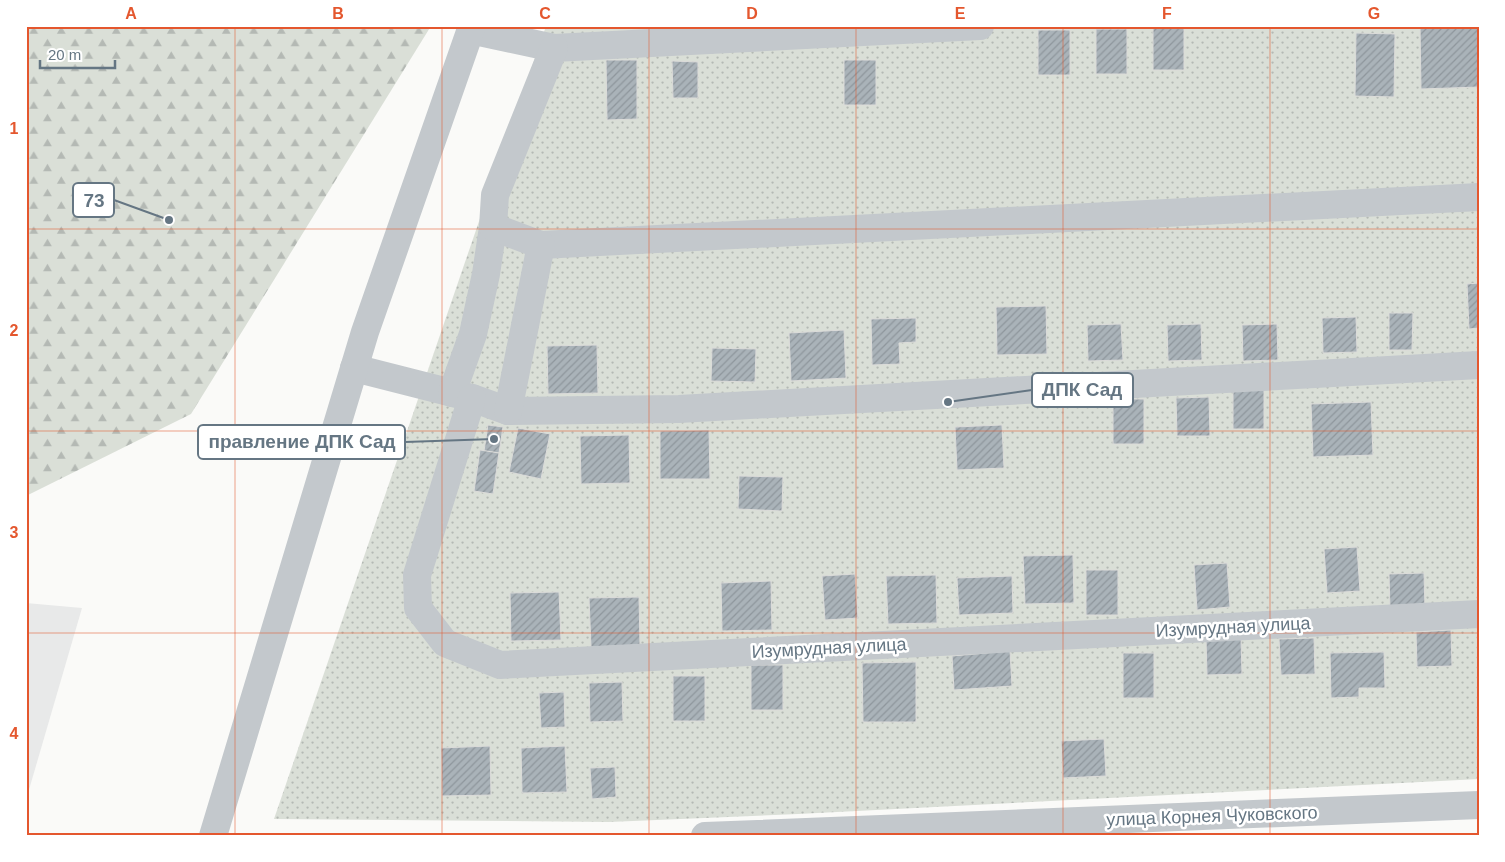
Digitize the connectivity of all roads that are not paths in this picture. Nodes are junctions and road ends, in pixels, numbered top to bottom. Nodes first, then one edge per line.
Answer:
1 (980, 26) edge
2 (471, 28) edge
3 (554, 48) junction
4 (1479, 197) edge
5 (494, 227) junction
6 (541, 245) junction
7 (1479, 365) edge
8 (354, 368) junction
9 (462, 396) junction
10 (508, 411) junction
11 (1479, 614) edge
12 (1477, 806) edge
13 (936, 831) edge
14 (212, 836) edge
15 (705, 836) edge

1 - 3 street
2 - 3 street
2 - 8 street
3 - 5 street, Изумрудная улица
4 - 6 street
5 - 6 street
5 - 9 street, Изумрудная улица
6 - 10 street
7 - 10 street
8 - 9 street
8 - 14 street
9 - 10 street
9 - 11 street, Изумрудная улица
12 - 13 street, улица Корнея Чуковского
13 - 15 street, улица Корнея Чуковского

